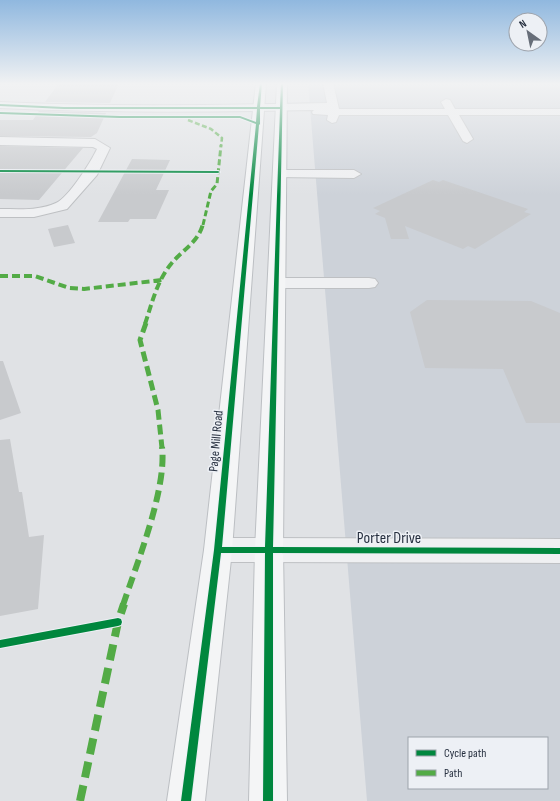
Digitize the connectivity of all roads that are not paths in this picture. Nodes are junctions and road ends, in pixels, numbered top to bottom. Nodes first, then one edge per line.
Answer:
1 (258, 120) edge
2 (282, 120) edge
3 (457, 120) edge
4 (467, 139) dead end
5 (0, 141) edge
6 (280, 174) junction
7 (354, 174) dead end
8 (0, 213) edge
9 (277, 283) junction
10 (369, 283) dead end
11 (218, 550) junction
12 (269, 550) junction
13 (560, 551) edge
14 (186, 801) edge
15 (268, 801) edge

1 - 11 main road, Page Mill Road
2 - 6 main road
3 - 4 street
5 - 8 street
6 - 7 street
6 - 9 main road
9 - 10 street
9 - 12 main road
11 - 12 street, Porter Drive
11 - 14 main road, Page Mill Road
12 - 13 street, Porter Drive
12 - 15 main road

